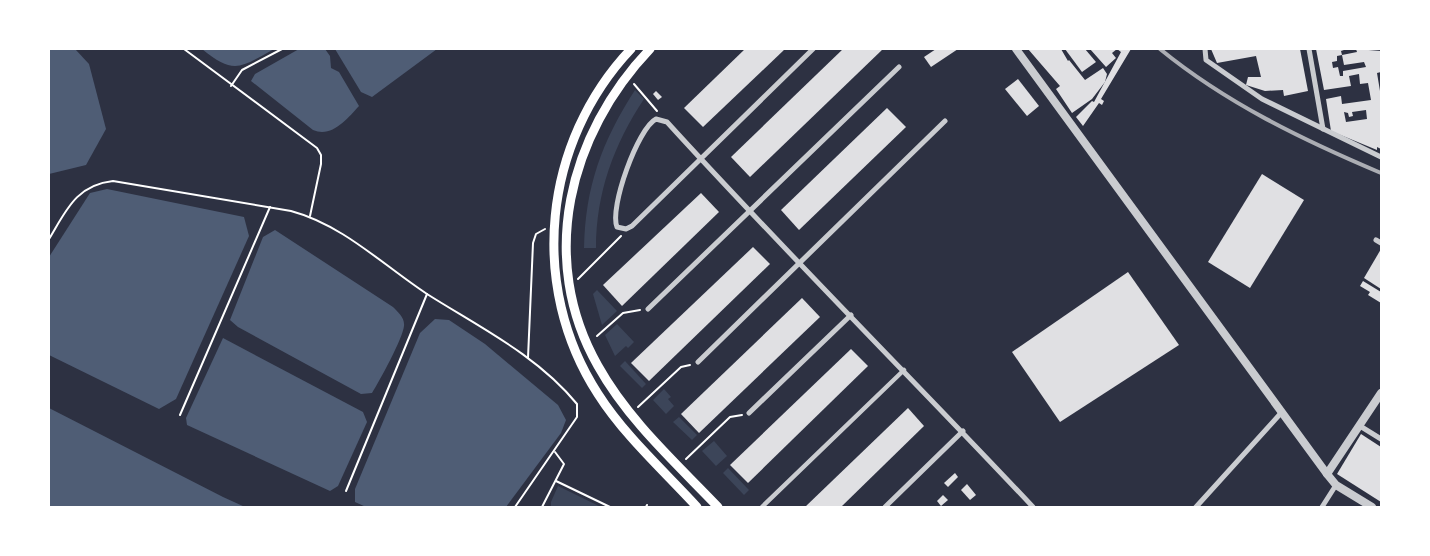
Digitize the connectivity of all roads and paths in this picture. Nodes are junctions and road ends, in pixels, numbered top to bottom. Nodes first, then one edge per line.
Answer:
1 (184, 49) edge
2 (282, 49) edge
3 (631, 49) edge
4 (650, 49) edge
5 (813, 49) edge
6 (1016, 49) edge
7 (1205, 49) edge
8 (1309, 49) edge
9 (899, 67) dead end
10 (231, 86) junction
11 (637, 88) dead end
12 (645, 98) dead end
13 (945, 121) dead end
14 (1323, 129) junction
15 (1381, 157) edge
16 (700, 159) junction
17 (270, 207) junction
18 (750, 210) junction
19 (310, 216) junction
20 (553, 224) junction
21 (632, 226) junction
22 (49, 240) edge
23 (801, 263) junction
24 (570, 286) junction
25 (427, 294) junction
26 (648, 308) joint
27 (851, 315) junction
28 (587, 344) junction
29 (528, 358) junction
30 (698, 362) joint
31 (904, 370) junction
32 (1381, 393) edge
33 (1281, 412) junction
34 (749, 413) joint
35 (631, 414) junction
36 (180, 416) dead end
37 (1360, 426) junction
38 (963, 431) junction
39 (1381, 439) edge
40 (555, 452) junction
41 (679, 466) junction
42 (1327, 474) junction
43 (556, 481) junction
44 (1336, 485) junction
45 (346, 491) dead end
46 (515, 507) edge
47 (542, 507) edge
48 (610, 507) edge
49 (697, 507) edge
50 (718, 507) edge
51 (762, 507) edge
52 (885, 507) edge
53 (1033, 507) edge
54 (1196, 507) edge
55 (1322, 507) edge
56 (1372, 507) edge

1 - 10 path
2 - 10 path
3 - 20 main road
4 - 24 main road
5 - 16 street
6 - 33 street
7 - 14 street
8 - 14 street
9 - 18 street
10 - 19 path
11 - 12 path
13 - 23 street
14 - 15 street
16 - 18 street
16 - 21 street
16 - 21 street
17 - 19 path
17 - 22 path
17 - 36 path
18 - 23 street
18 - 26 street
19 - 25 path
20 - 29 path
20 - 49 main road
21 - 24 path
23 - 27 street
23 - 30 street
24 - 28 main road
25 - 29 path
25 - 45 path
26 - 28 path
27 - 31 street
27 - 34 street
28 - 35 main road
29 - 40 path
30 - 35 path
31 - 38 street
31 - 51 street
32 - 37 street
33 - 42 street
33 - 54 street
34 - 41 path
35 - 41 main road
37 - 39 street
37 - 42 street
38 - 52 street
38 - 53 street
40 - 43 path
40 - 46 path
41 - 50 main road
42 - 44 street
43 - 47 path
43 - 48 path
44 - 55 street
44 - 56 street

